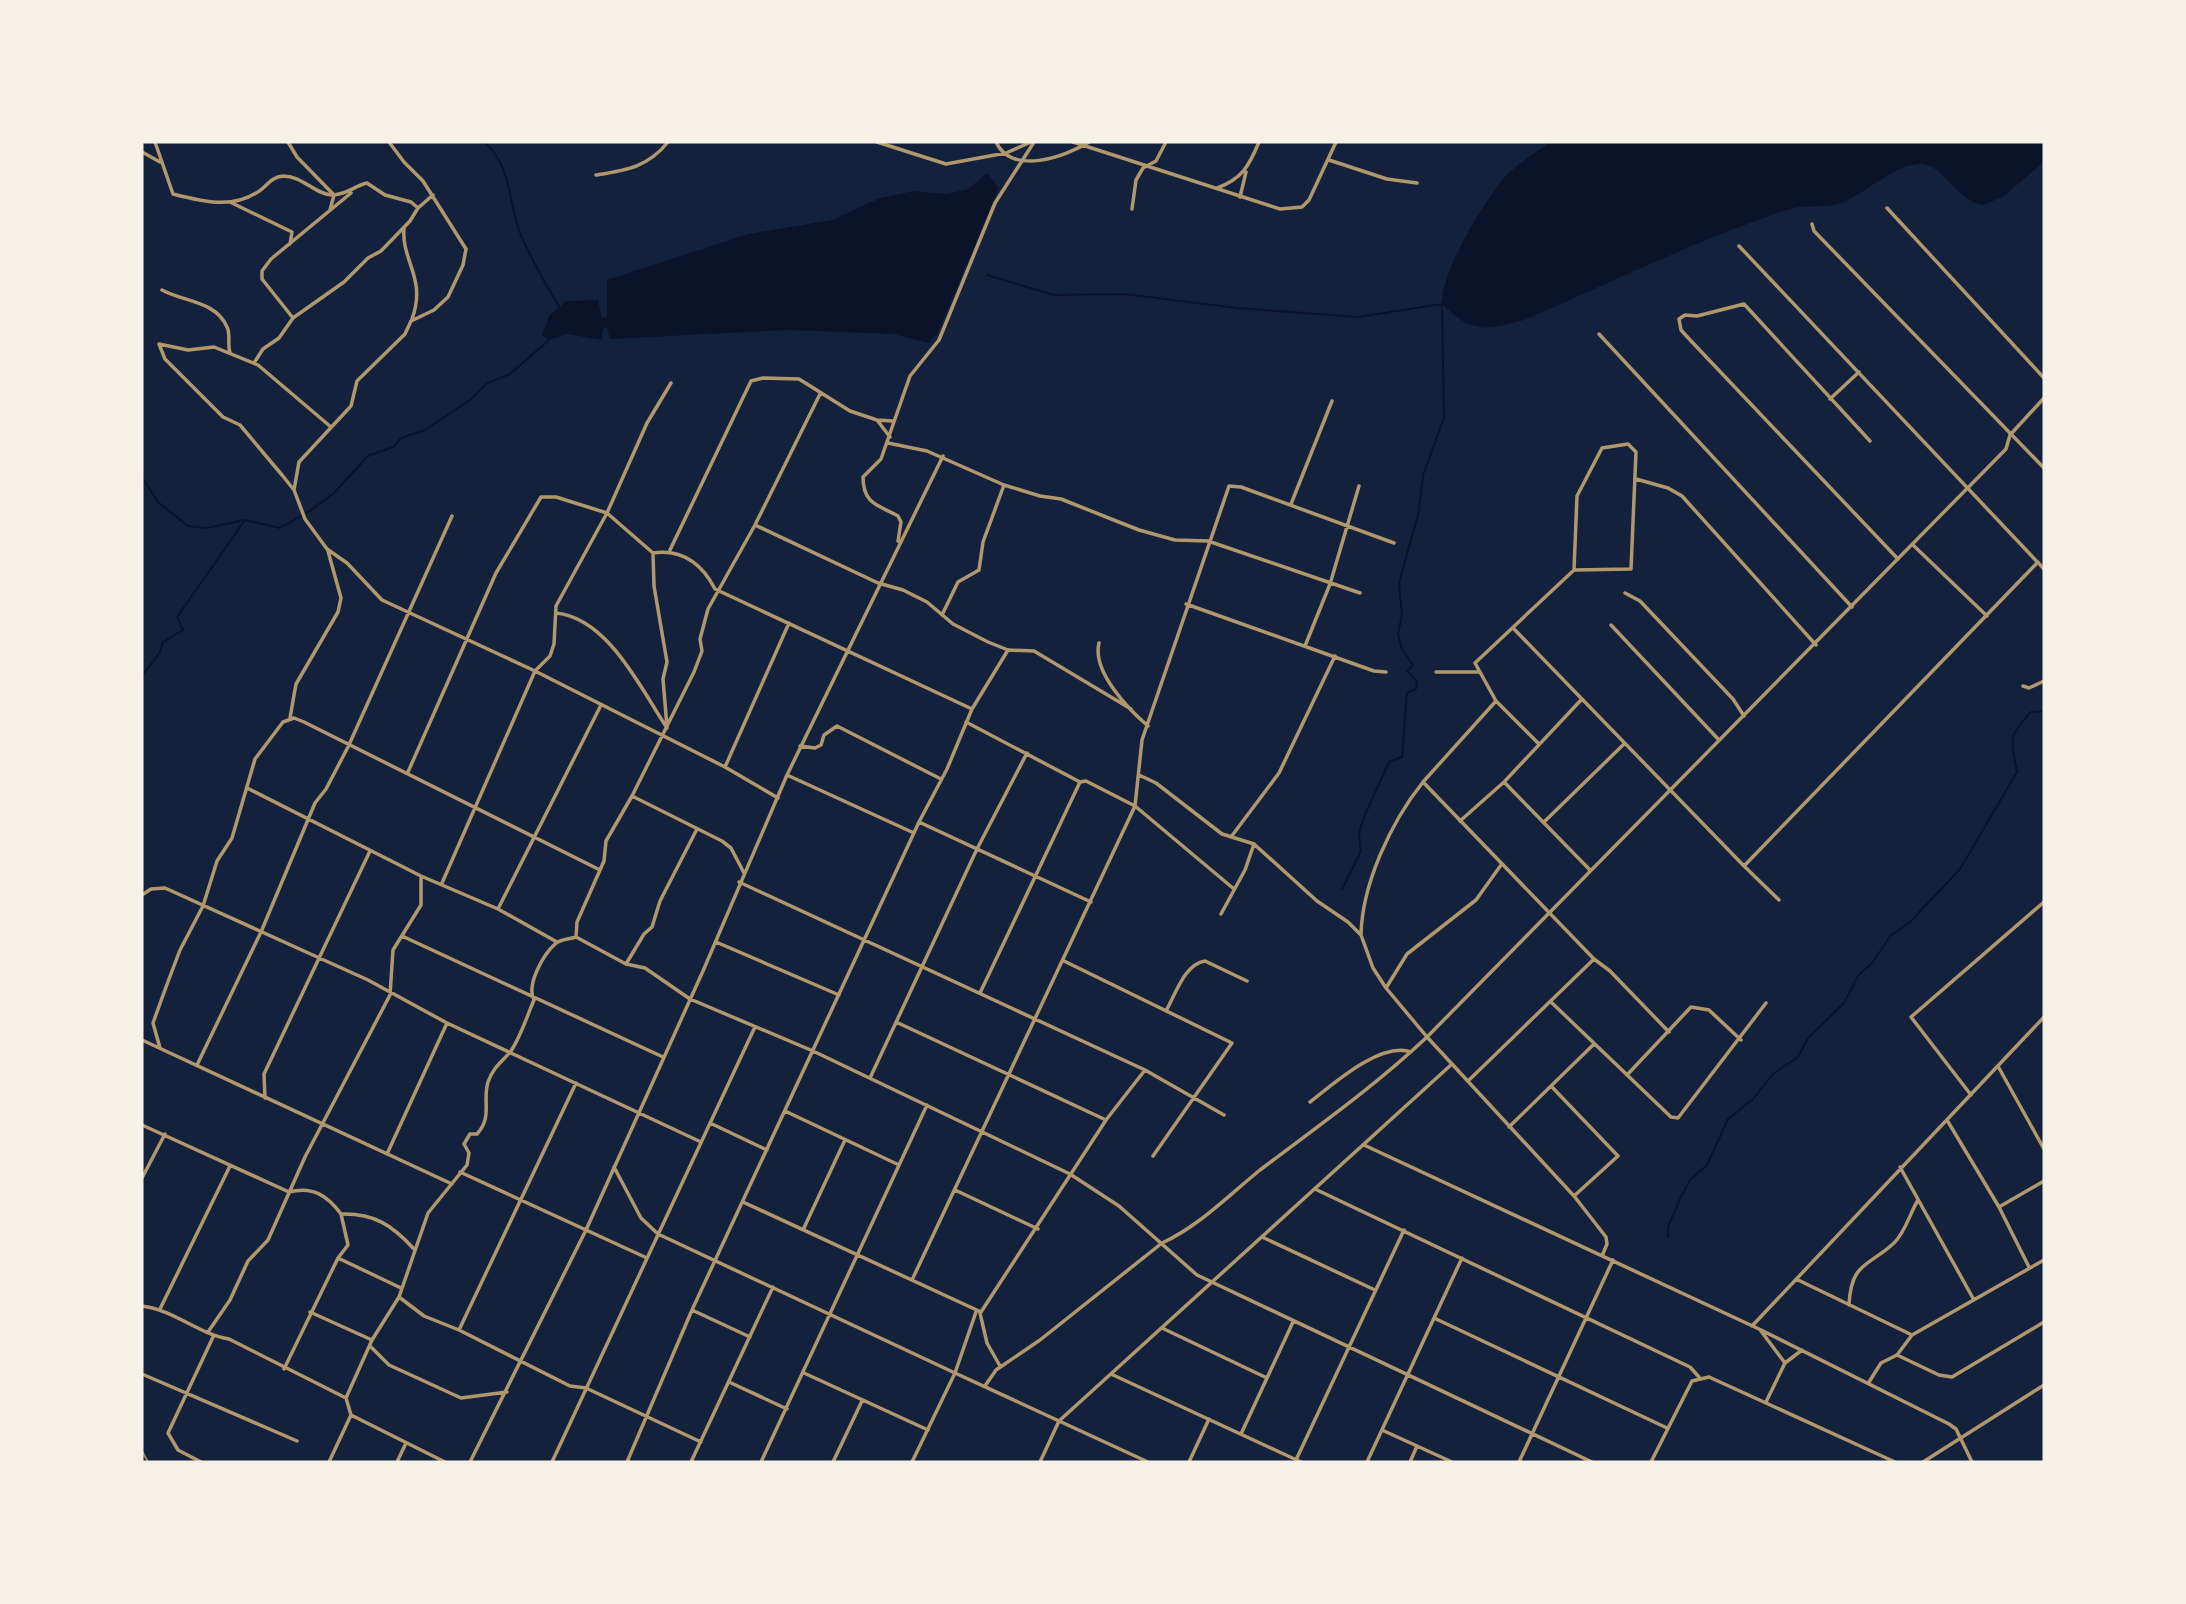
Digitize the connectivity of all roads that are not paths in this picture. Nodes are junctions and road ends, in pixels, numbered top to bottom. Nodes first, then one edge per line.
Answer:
1 (155, 142) edge
2 (288, 142) edge
3 (389, 142) edge
4 (668, 142) edge
5 (877, 142) edge
6 (996, 142) edge
7 (1032, 142) edge
8 (1073, 142) edge
9 (1089, 142) edge
10 (1166, 142) edge
11 (1259, 142) edge
12 (1336, 142) edge
13 (1083, 146) junction
14 (142, 152) edge
15 (1006, 153) junction
16 (1024, 160) junction
17 (1329, 160) junction
18 (162, 163) junction
19 (1152, 166) junction
20 (1248, 166) junction
21 (596, 175) dead end
22 (1417, 183) dead end
23 (1215, 188) junction
24 (355, 190) junction
25 (334, 195) junction
26 (433, 195) junction
27 (1240, 197) junction
28 (231, 203) junction
29 (418, 208) junction
30 (1887, 208) dead end
31 (1132, 209) dead end
32 (330, 212) junction
33 (1812, 224) dead end
34 (404, 228) junction
35 (290, 244) junction
36 (1739, 246) dead end
37 (162, 290) dead end
38 (293, 318) junction
39 (411, 321) junction
40 (1599, 334) dead end
41 (230, 353) junction
42 (253, 364) junction
43 (1859, 372) junction
44 (2044, 378) edge
45 (671, 383) dead end
46 (820, 394) junction
47 (2044, 398) edge
48 (1830, 399) junction
49 (1332, 401) dead end
50 (877, 420) junction
51 (892, 421) junction
52 (331, 428) junction
53 (2010, 435) junction
54 (890, 436) junction
55 (1870, 441) dead end
56 (888, 443) junction
57 (943, 456) junction
58 (2044, 468) edge
59 (1635, 478) junction
60 (1004, 485) junction
61 (1359, 486) dead end
62 (1967, 486) junction
63 (294, 490) junction
64 (1291, 504) junction
65 (607, 513) junction
66 (452, 516) dead end
67 (1346, 524) junction
68 (755, 525) junction
69 (1208, 541) junction
70 (1394, 543) dead end
71 (1913, 545) junction
72 (897, 546) junction
73 (327, 550) junction
74 (670, 550) junction
75 (653, 553) junction
76 (1898, 559) junction
77 (2038, 562) junction
78 (2044, 569) edge
79 (1574, 570) junction
80 (878, 583) junction
81 (1329, 584) junction
82 (719, 591) junction
83 (1360, 593) dead end
84 (1625, 593) dead end
85 (1186, 604) junction
86 (1852, 608) junction
87 (410, 611) junction
88 (556, 613) junction
89 (942, 615) junction
90 (1987, 616) junction
91 (789, 624) junction
92 (1611, 625) dead end
93 (1514, 628) junction
94 (469, 640) junction
95 (1099, 643) dead end
96 (1816, 645) junction
97 (1305, 646) junction
98 (847, 650) junction
99 (1008, 650) junction
100 (1335, 656) junction
101 (536, 671) junction
102 (1386, 672) dead end
103 (1436, 672) dead end
104 (1479, 672) junction
105 (2044, 681) edge
106 (2023, 686) dead end
107 (1581, 700) junction
108 (1496, 701) junction
109 (601, 705) junction
110 (972, 709) junction
111 (1131, 709) junction
112 (1744, 716) junction
113 (289, 719) junction
114 (966, 722) junction
115 (1148, 726) junction
116 (667, 729) junction
117 (663, 737) junction
118 (1719, 740) junction
119 (1538, 743) junction
120 (1624, 744) junction
121 (800, 746) junction
122 (348, 747) junction
123 (1027, 753) junction
124 (725, 767) junction
125 (408, 772) junction
126 (787, 775) junction
127 (1139, 775) junction
128 (941, 779) junction
129 (1080, 782) junction
130 (1423, 782) junction
131 (1504, 782) junction
132 (247, 788) junction
133 (1669, 791) junction
134 (632, 796) junction
135 (778, 798) junction
136 (1135, 806) junction
137 (477, 807) junction
138 (308, 821) junction
139 (1460, 821) junction
140 (919, 822) junction
141 (1544, 822) junction
142 (697, 829) junction
143 (914, 833) junction
144 (533, 835) junction
145 (1231, 837) junction
146 (1254, 844) junction
147 (977, 849) junction
148 (370, 851) junction
149 (1501, 865) junction
150 (1744, 866) junction
151 (600, 870) junction
152 (1590, 870) junction
153 (744, 873) junction
154 (421, 876) junction
155 (1034, 876) junction
156 (739, 882) junction
157 (442, 883) junction
158 (1234, 889) junction
159 (142, 895) edge
160 (1779, 900) dead end
161 (1091, 902) junction
162 (2044, 902) edge
163 (203, 906) junction
164 (498, 909) junction
165 (1548, 913) junction
166 (1221, 914) dead end
167 (261, 932) junction
168 (1361, 935) junction
169 (402, 936) junction
170 (576, 937) junction
171 (865, 939) junction
172 (558, 942) junction
173 (716, 942) junction
174 (1594, 959) junction
175 (320, 960) junction
176 (1064, 961) junction
177 (626, 964) junction
178 (923, 966) junction
179 (1247, 981) dead end
180 (1386, 988) junction
181 (980, 993) junction
182 (390, 995) junction
183 (839, 995) junction
184 (690, 999) junction
185 (534, 1000) junction
186 (1551, 1002) junction
187 (1766, 1003) dead end
188 (1167, 1009) junction
189 (1037, 1019) junction
190 (2044, 1019) edge
191 (896, 1022) junction
192 (447, 1023) junction
193 (754, 1028) junction
194 (1669, 1032) junction
195 (1427, 1037) junction
196 (1741, 1040) junction
197 (142, 1042) edge
198 (1594, 1044) junction
199 (160, 1048) junction
200 (813, 1051) junction
201 (510, 1052) junction
202 (1411, 1052) junction
203 (663, 1057) junction
204 (1452, 1064) junction
205 (197, 1065) junction
206 (1999, 1068) junction
207 (1145, 1070) junction
208 (1627, 1074) junction
209 (1011, 1076) junction
210 (870, 1078) junction
211 (1468, 1081) junction
212 (576, 1083) junction
213 (1551, 1086) junction
214 (1971, 1096) junction
215 (1195, 1098) junction
216 (265, 1099) junction
217 (1310, 1102) dead end
218 (927, 1105) junction
219 (785, 1111) junction
220 (639, 1112) junction
221 (1224, 1115) dead end
222 (1106, 1120) junction
223 (1947, 1120) junction
224 (710, 1123) junction
225 (142, 1125) edge
226 (325, 1125) junction
227 (1509, 1127) junction
228 (985, 1132) junction
229 (165, 1134) junction
230 (845, 1140) junction
231 (701, 1142) junction
232 (1364, 1145) junction
233 (2044, 1149) edge
234 (767, 1150) junction
235 (387, 1154) junction
236 (1153, 1156) dead end
237 (899, 1165) junction
238 (230, 1166) junction
239 (614, 1167) junction
240 (1900, 1167) junction
241 (460, 1172) junction
242 (1070, 1174) junction
243 (142, 1178) edge
244 (2044, 1181) edge
245 (452, 1184) junction
246 (1315, 1189) junction
247 (955, 1190) junction
248 (289, 1192) junction
249 (1574, 1196) junction
250 (522, 1199) junction
251 (1918, 1200) junction
252 (743, 1202) junction
253 (1999, 1207) junction
254 (341, 1214) junction
255 (1038, 1229) junction
256 (586, 1230) junction
257 (803, 1230) junction
258 (1404, 1230) junction
259 (658, 1234) junction
260 (1262, 1237) junction
261 (1162, 1243) junction
262 (414, 1249) junction
263 (858, 1255) junction
264 (1602, 1256) junction
265 (338, 1258) junction
266 (647, 1258) junction
267 (1462, 1258) junction
268 (715, 1260) junction
269 (2044, 1260) edge
270 (1613, 1261) junction
271 (2029, 1267) junction
272 (1796, 1279) junction
273 (912, 1280) junction
274 (1213, 1282) junction
275 (773, 1287) junction
276 (401, 1288) junction
277 (1376, 1290) junction
278 (399, 1297) junction
279 (1974, 1300) junction
280 (1849, 1305) junction
281 (142, 1306) edge
282 (160, 1309) junction
283 (692, 1310) junction
284 (310, 1312) junction
285 (978, 1312) junction
286 (831, 1314) junction
287 (1587, 1316) junction
288 (1434, 1318) junction
289 (1293, 1322) junction
290 (2044, 1322) edge
291 (1752, 1326) junction
292 (1161, 1328) junction
293 (1759, 1329) junction
294 (459, 1331) junction
295 (208, 1332) junction
296 (214, 1335) junction
297 (1912, 1335) junction
298 (750, 1337) junction
299 (372, 1340) junction
300 (370, 1346) junction
301 (1349, 1347) junction
302 (1802, 1350) junction
303 (1897, 1355) junction
304 (522, 1362) junction
305 (1785, 1363) junction
306 (1000, 1366) junction
307 (284, 1369) junction
308 (804, 1373) junction
309 (955, 1373) junction
310 (142, 1374) edge
311 (1111, 1374) junction
312 (1406, 1375) junction
313 (1559, 1376) junction
314 (1699, 1377) junction
315 (1267, 1378) junction
316 (729, 1382) junction
317 (1869, 1382) junction
318 (2044, 1385) edge
319 (985, 1386) junction
320 (586, 1388) junction
321 (507, 1392) junction
322 (186, 1393) junction
323 (346, 1398) junction
324 (862, 1400) junction
325 (1766, 1402) junction
326 (788, 1409) junction
327 (351, 1415) junction
328 (645, 1416) junction
329 (1209, 1419) junction
330 (1059, 1421) junction
331 (1667, 1428) junction
332 (928, 1430) junction
333 (1382, 1430) junction
334 (1241, 1434) junction
335 (1532, 1434) junction
336 (297, 1440) dead end
337 (1959, 1440) junction
338 (701, 1441) junction
339 (407, 1443) junction
340 (1417, 1446) junction
341 (1299, 1461) edge
342 (201, 1462) edge
343 (329, 1462) edge
344 (397, 1462) edge
345 (446, 1462) edge
346 (470, 1462) edge
347 (552, 1462) edge
348 (627, 1462) edge
349 (691, 1462) edge
350 (761, 1462) edge
351 (833, 1462) edge
352 (912, 1462) edge
353 (1040, 1462) edge
354 (1148, 1462) edge
355 (1189, 1462) edge
356 (1367, 1462) edge
357 (1410, 1462) edge
358 (1452, 1462) edge
359 (1518, 1462) edge
360 (1592, 1462) edge
361 (1651, 1462) edge
362 (1895, 1462) edge
363 (1923, 1462) edge
364 (1972, 1462) edge

1 - 18 street
2 - 25 street
3 - 26 street
4 - 21 street
5 - 15 street
6 - 15 street
7 - 15 street
7 - 16 street
8 - 13 street
9 - 13 street
10 - 19 street
11 - 20 street
12 - 17 street
13 - 16 street
13 - 19 street
14 - 18 street
15 - 16 street
16 - 51 street
17 - 22 street
17 - 27 street
18 - 28 street
19 - 23 street
19 - 31 street
20 - 23 street
20 - 27 street
23 - 27 street
24 - 25 street
24 - 29 street
24 - 32 street
25 - 28 street
25 - 32 street
26 - 29 street
26 - 39 street
28 - 35 street
29 - 34 street
30 - 44 street
32 - 35 street
33 - 53 street
34 - 38 street
34 - 39 street
35 - 38 street
36 - 43 street
37 - 41 street
38 - 42 street
39 - 52 street
40 - 86 street
41 - 42 street
41 - 63 street
42 - 52 street
43 - 48 street
43 - 62 street
45 - 65 street
46 - 50 street
46 - 68 street
46 - 74 street
47 - 53 street
48 - 55 street
48 - 76 street
49 - 64 street
50 - 51 street
50 - 54 street
51 - 54 street
52 - 63 street
53 - 58 street
53 - 62 street
54 - 56 street
56 - 57 street
56 - 72 street
57 - 60 street
57 - 72 street
59 - 79 street
59 - 79 street
59 - 96 street
60 - 69 street
60 - 89 street
61 - 67 street
62 - 71 street
62 - 77 street
63 - 73 street
64 - 67 street
64 - 69 street
65 - 75 street
65 - 88 street
65 - 94 street
66 - 87 street
67 - 70 street
67 - 81 street
68 - 80 street
68 - 82 street
69 - 81 street
69 - 85 street
71 - 76 street
71 - 90 street
72 - 80 street
73 - 87 street
73 - 113 street
74 - 75 street
74 - 82 street
75 - 116 street
76 - 86 street
77 - 78 street
77 - 90 street
79 - 93 street
80 - 89 street
80 - 98 street
81 - 83 street
81 - 97 street
82 - 91 street
82 - 116 street
84 - 112 street
85 - 97 street
85 - 115 street
86 - 96 street
87 - 94 street
87 - 122 street
88 - 101 street
88 - 116 street
89 - 99 street
90 - 150 street
91 - 98 street
91 - 124 street
92 - 118 street
93 - 104 street
93 - 107 street
94 - 101 street
94 - 125 street
95 - 111 street
96 - 112 street
97 - 100 street
98 - 110 street
98 - 121 street
99 - 110 street
99 - 111 street
100 - 102 street
100 - 145 street
101 - 109 street
101 - 137 street
103 - 104 street
104 - 108 street
105 - 106 street
107 - 119 street
107 - 120 street
108 - 119 street
108 - 130 street
109 - 117 street
109 - 144 street
110 - 114 street
111 - 115 street
112 - 118 street
113 - 122 street
113 - 132 street
114 - 123 street
114 - 128 street
115 - 127 street
116 - 117 street
117 - 124 street
117 - 134 street
118 - 133 street
119 - 131 street
120 - 133 street
120 - 141 street
121 - 126 street
121 - 128 street
122 - 125 street
122 - 138 street
123 - 129 street
123 - 147 street
124 - 135 street
125 - 137 street
126 - 135 street
126 - 143 street
127 - 136 street
127 - 145 street
128 - 140 street
129 - 136 street
129 - 155 street
130 - 139 street
130 - 168 street
131 - 139 street
131 - 141 street
132 - 138 street
132 - 163 street
133 - 150 street
133 - 152 street
134 - 142 street
134 - 151 street
135 - 153 street
136 - 158 street
136 - 161 street
137 - 144 street
137 - 157 street
138 - 148 street
138 - 167 street
139 - 149 street
140 - 143 street
140 - 147 street
141 - 152 street
142 - 153 street
142 - 177 street
143 - 171 street
144 - 151 street
144 - 164 street
145 - 146 street
146 - 158 street
146 - 168 street
147 - 155 street
147 - 178 street
148 - 154 street
148 - 175 street
149 - 165 street
149 - 180 street
150 - 160 street
151 - 170 street
152 - 165 street
153 - 156 street
154 - 157 street
154 - 169 street
155 - 161 street
155 - 181 street
156 - 171 street
156 - 173 street
157 - 164 street
158 - 166 street
159 - 163 street
161 - 176 street
162 - 214 street
163 - 167 street
163 - 199 street
164 - 172 street
165 - 174 street
165 - 195 street
167 - 175 street
167 - 205 street
168 - 180 street
169 - 182 street
169 - 185 street
170 - 172 street
170 - 177 street
171 - 178 street
171 - 183 street
172 - 185 street
173 - 183 street
173 - 184 street
174 - 186 street
174 - 194 street
175 - 182 street
175 - 216 street
176 - 188 street
176 - 189 street
177 - 184 street
178 - 181 street
178 - 191 street
179 - 188 street
180 - 195 street
181 - 189 street
182 - 192 street
182 - 226 street
183 - 200 street
184 - 193 street
184 - 203 street
185 - 201 street
185 - 203 street
186 - 198 street
186 - 211 street
187 - 196 street
188 - 215 street
189 - 207 street
189 - 209 street
190 - 206 street
191 - 209 street
191 - 210 street
192 - 201 street
192 - 235 street
193 - 200 street
193 - 224 street
194 - 196 street
194 - 208 street
195 - 202 street
195 - 204 street
196 - 208 street
197 - 199 street
198 - 208 street
198 - 213 street
199 - 205 street
200 - 210 street
200 - 219 street
201 - 212 street
201 - 241 street
202 - 217 street
202 - 261 street
203 - 220 street
204 - 211 street
204 - 232 street
205 - 216 street
206 - 214 street
206 - 233 street
207 - 215 street
207 - 222 street
209 - 222 street
209 - 228 street
210 - 218 street
211 - 227 street
212 - 220 street
212 - 250 street
213 - 227 street
213 - 249 street
214 - 223 street
215 - 221 street
215 - 236 street
216 - 226 street
218 - 228 street
218 - 237 street
219 - 230 street
219 - 234 street
220 - 231 street
220 - 239 street
222 - 242 street
223 - 240 street
223 - 253 street
224 - 231 street
224 - 234 street
225 - 229 street
226 - 235 street
226 - 248 street
227 - 249 street
228 - 242 street
228 - 247 street
229 - 238 street
229 - 243 street
230 - 237 street
230 - 257 street
231 - 259 street
232 - 246 street
232 - 264 street
234 - 252 street
235 - 245 street
237 - 263 street
238 - 248 street
238 - 282 street
239 - 256 street
239 - 259 street
240 - 251 street
240 - 272 street
241 - 245 street
241 - 250 street
242 - 255 street
242 - 261 street
244 - 253 street
245 - 262 street
246 - 258 street
246 - 260 street
247 - 255 street
247 - 273 street
248 - 254 street
248 - 295 street
249 - 264 street
250 - 256 street
250 - 294 street
251 - 279 street
251 - 280 street
252 - 257 street
252 - 268 street
253 - 271 street
254 - 262 street
254 - 265 street
255 - 285 street
256 - 266 street
256 - 304 street
257 - 263 street
258 - 267 street
258 - 277 street
259 - 266 street
259 - 268 street
260 - 274 street
260 - 277 street
261 - 274 street
261 - 306 street
262 - 276 street
263 - 273 street
263 - 286 street
264 - 270 street
265 - 276 street
265 - 284 street
266 - 320 street
267 - 287 street
267 - 288 street
268 - 275 street
268 - 283 street
269 - 271 street
270 - 287 street
270 - 291 street
271 - 279 street
272 - 280 street
272 - 291 street
273 - 285 street
274 - 289 street
274 - 292 street
275 - 286 street
275 - 298 street
276 - 278 street
277 - 301 street
278 - 294 street
278 - 299 street
279 - 297 street
280 - 297 street
281 - 282 street
282 - 295 street
283 - 298 street
283 - 328 street
284 - 299 street
284 - 307 street
285 - 306 street
285 - 309 street
286 - 308 street
286 - 309 street
287 - 313 street
287 - 314 street
288 - 312 street
288 - 313 street
289 - 301 street
289 - 315 street
290 - 303 street
291 - 293 street
292 - 311 street
292 - 315 street
293 - 302 street
293 - 305 street
294 - 304 street
295 - 296 street
296 - 307 street
296 - 322 street
297 - 303 street
298 - 316 street
299 - 300 street
300 - 321 street
300 - 323 street
301 - 312 street
301 - 341 street
302 - 305 street
302 - 317 street
303 - 317 street
304 - 320 street
304 - 321 street
305 - 325 street
306 - 319 street
307 - 323 street
308 - 324 street
308 - 326 street
309 - 319 street
309 - 332 street
310 - 322 street
311 - 329 street
311 - 330 street
312 - 333 street
312 - 335 street
313 - 331 street
313 - 335 street
314 - 325 street
314 - 331 street
315 - 334 street
316 - 326 street
316 - 338 street
317 - 337 street
318 - 337 street
319 - 330 street
320 - 328 street
320 - 347 street
321 - 346 street
322 - 336 street
322 - 342 street
323 - 327 street
324 - 332 street
324 - 351 street
325 - 362 street
326 - 350 street
327 - 339 street
327 - 343 street
328 - 338 street
328 - 348 street
329 - 334 street
329 - 355 street
330 - 353 street
330 - 354 street
331 - 361 street
332 - 352 street
333 - 340 street
333 - 356 street
334 - 341 street
335 - 359 street
335 - 360 street
337 - 363 street
337 - 364 street
338 - 349 street
339 - 344 street
339 - 345 street
340 - 357 street
340 - 358 street

